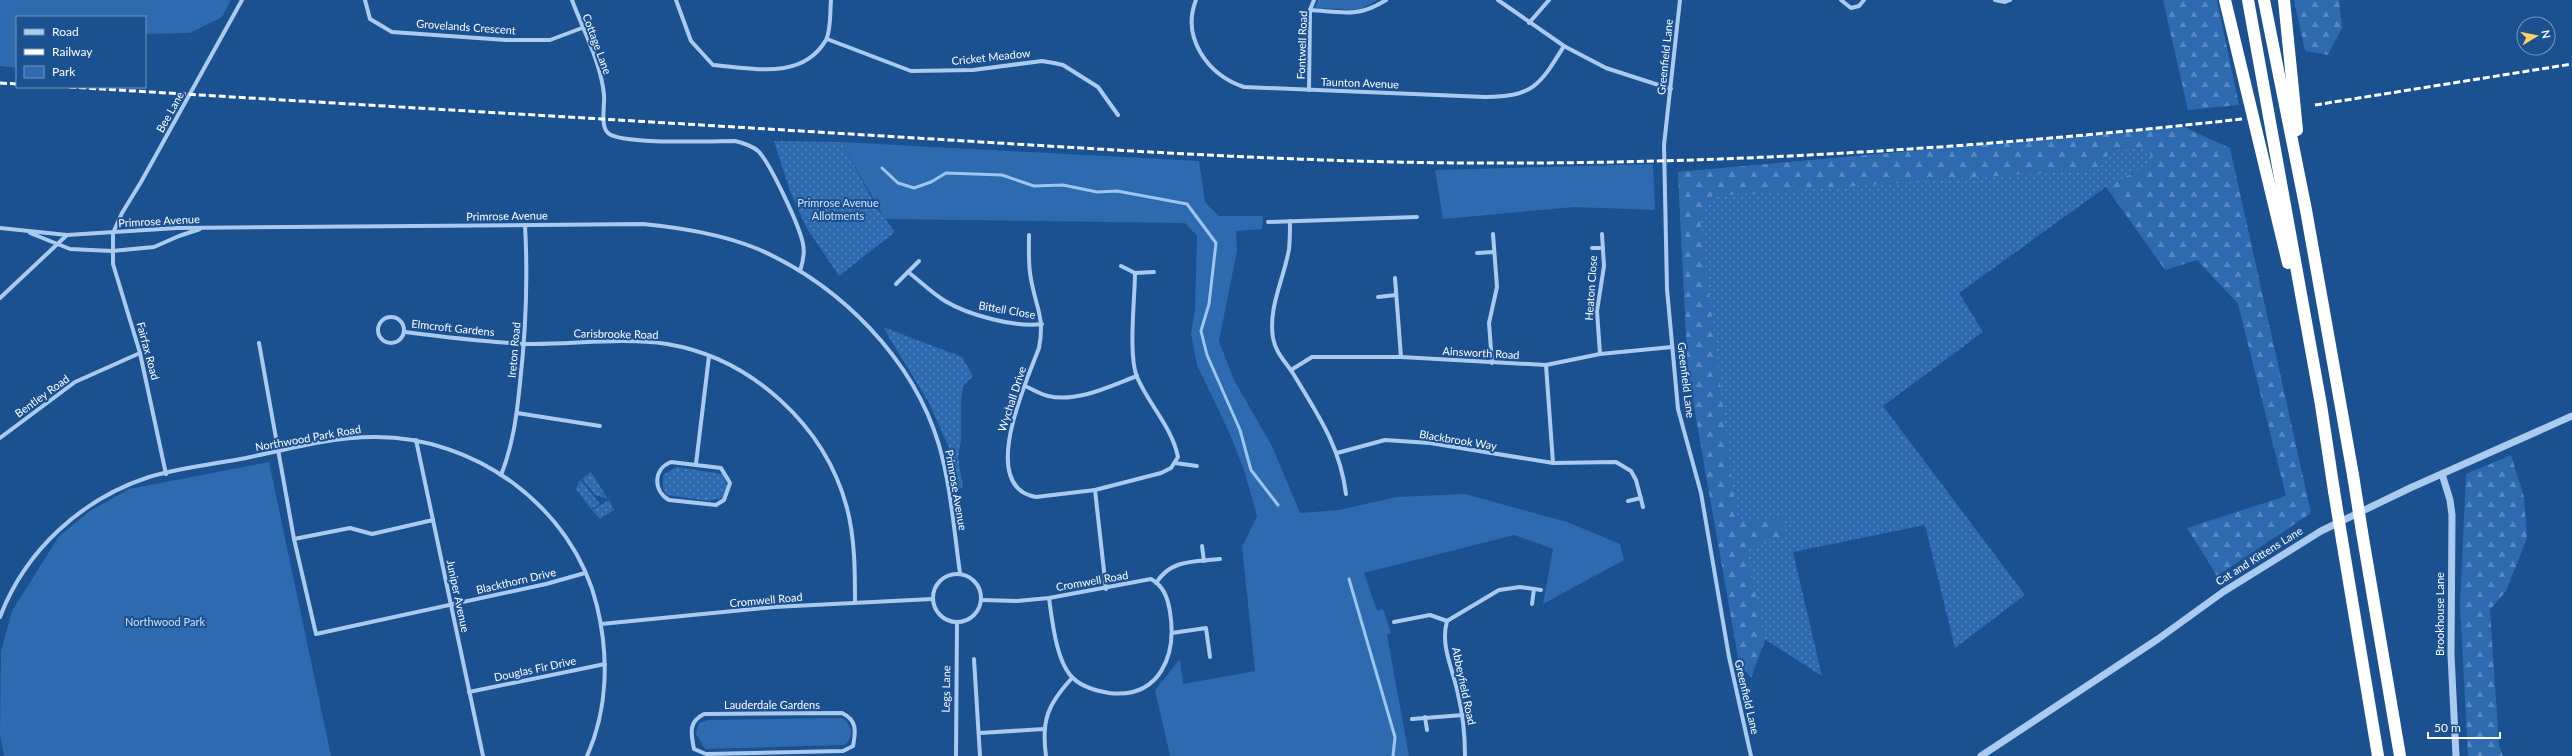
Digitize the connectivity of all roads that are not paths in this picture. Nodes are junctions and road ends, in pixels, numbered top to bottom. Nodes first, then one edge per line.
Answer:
1 (242, 0) edge
2 (365, 0) edge
3 (572, 0) edge
4 (676, 0) edge
5 (831, 0) edge
6 (1196, 0) edge
7 (1314, 0) edge
8 (1386, 0) edge
9 (1498, 0) edge
10 (1549, 0) edge
11 (1680, 0) edge
12 (1841, 0) edge
13 (1864, 0) edge
14 (1995, 0) edge
15 (2010, 0) edge
16 (2225, 0) edge
17 (2248, 0) edge
18 (2264, 0) edge
19 (2284, 0) edge
20 (1310, 10) junction
21 (1529, 23) junction
22 (582, 28) junction
23 (827, 39) junction
24 (1564, 46) junction
25 (1309, 90) junction
26 (1671, 90) junction
27 (1118, 115) dead end
28 (2306, 210) junction
29 (1417, 217) dead end
30 (1268, 222) dead end
31 (1290, 222) junction
32 (525, 225) junction
33 (0, 228) edge
34 (206, 228) junction
35 (26, 231) junction
36 (113, 233) junction
37 (1493, 234) dead end
38 (1602, 234) dead end
39 (67, 235) junction
40 (1030, 235) dead end
41 (57, 245) junction
42 (1592, 248) dead end
43 (1603, 248) junction
44 (112, 251) junction
45 (1494, 252) junction
46 (1477, 253) dead end
47 (919, 261) dead end
48 (1121, 266) dead end
49 (800, 271) junction
50 (908, 272) junction
51 (1154, 272) dead end
52 (1136, 273) junction
53 (1395, 278) dead end
54 (896, 284) dead end
55 (1396, 295) junction
56 (1378, 297) dead end
57 (0, 298) edge
58 (1042, 324) junction
59 (405, 332) junction
60 (259, 343) dead end
61 (524, 344) junction
62 (1672, 347) junction
63 (140, 353) junction
64 (1600, 354) junction
65 (709, 356) junction
66 (1401, 356) junction
67 (1492, 363) junction
68 (1546, 365) junction
69 (1291, 370) junction
70 (1137, 376) junction
71 (1025, 386) junction
72 (2321, 404) junction
73 (517, 413) junction
74 (2572, 416) edge
75 (600, 426) dead end
76 (0, 438) edge
77 (416, 440) junction
78 (278, 451) junction
79 (1337, 453) junction
80 (1175, 463) junction
81 (1553, 463) junction
82 (696, 464) junction
83 (1197, 466) dead end
84 (166, 474) junction
85 (2442, 474) junction
86 (501, 475) junction
87 (1095, 490) junction
88 (1346, 494) dead end
89 (1641, 498) junction
90 (1628, 500) dead end
91 (1643, 506) dead end
92 (433, 520) junction
93 (294, 539) junction
94 (1202, 546) dead end
95 (1220, 559) dead end
96 (1204, 561) junction
97 (585, 573) junction
98 (960, 573) junction
99 (1158, 584) junction
100 (1106, 589) junction
101 (1534, 589) junction
102 (1541, 590) dead end
103 (1049, 598) junction
104 (932, 599) junction
105 (982, 600) junction
106 (855, 603) junction
107 (451, 604) junction
108 (1532, 604) dead end
109 (0, 617) edge
110 (1448, 621) junction
111 (957, 622) junction
112 (1394, 622) dead end
113 (601, 624) junction
114 (1172, 633) junction
115 (1210, 656) dead end
116 (974, 659) dead end
117 (605, 664) junction
118 (1072, 678) junction
119 (469, 692) junction
120 (1463, 715) junction
121 (1425, 717) junction
122 (1412, 719) dead end
123 (1044, 729) junction
124 (1427, 730) dead end
125 (980, 733) junction
126 (774, 755) edge
127 (483, 756) edge
128 (587, 756) edge
129 (956, 756) edge
130 (980, 756) edge
131 (1046, 756) edge
132 (1464, 756) edge
133 (1751, 756) edge
134 (1981, 756) edge
135 (2378, 756) edge
136 (2400, 756) edge
137 (2456, 756) edge

1 - 36 street, Bee Lane
2 - 22 street, Grovelands Crescent
3 - 22 street, Cottage Lane
4 - 23 street
5 - 23 street
6 - 25 street, Taunton Avenue
7 - 20 street, Fontwell Road
8 - 20 street
9 - 21 street
10 - 21 street
11 - 26 street, Greenfield Lane
12 - 13 street
14 - 15 street
16 - 72 highway
17 - 72 highway
18 - 28 highway
19 - 28 highway
20 - 25 street, Fontwell Road
21 - 24 street
22 - 49 street, Cottage Lane
23 - 27 street, Cricket Meadow
24 - 25 street, Taunton Avenue
24 - 26 street
26 - 62 street, Greenfield Lane
28 - 136 highway, bridge
29 - 31 street
30 - 31 street
31 - 69 street
32 - 34 street, Primrose Avenue
32 - 49 street, Primrose Avenue
32 - 61 street, Ireton Road
33 - 35 street, Primrose Avenue
34 - 36 street, Primrose Avenue
34 - 44 street, Primrose Avenue
35 - 39 street, Primrose Avenue
35 - 41 street, Primrose Avenue
36 - 39 street, Primrose Avenue
36 - 44 street, Fairfax Road
37 - 45 street
38 - 43 street, Heaton Close
39 - 41 street
40 - 58 street, Wychall Drive
41 - 44 street, Primrose Avenue
41 - 57 street
42 - 43 street, Heaton Close
43 - 64 street, Heaton Close
44 - 63 street, Fairfax Road
45 - 46 street
45 - 67 street
47 - 50 street
48 - 52 street
49 - 98 street, Primrose Avenue
50 - 54 street
50 - 58 street, Bittell Close
51 - 52 street
52 - 70 street
53 - 55 street
55 - 56 street
55 - 66 street
58 - 71 street, Wychall Drive
59 - 59 street, Elmcroft Gardens
59 - 61 street, Elmcroft Gardens
60 - 78 street
61 - 65 street, Carisbrooke Road
61 - 73 street, Ireton Road
62 - 64 street, Ainsworth Road
62 - 133 street, Greenfield Lane
63 - 76 street, Bentley Road
63 - 84 street, Fairfax Road
64 - 68 street, Ainsworth Road
65 - 82 street
65 - 106 street, Carisbrooke Road
66 - 67 street, Ainsworth Road
66 - 69 street, Ainsworth Road
67 - 68 street, Ainsworth Road
68 - 81 street
69 - 79 street
70 - 71 street
70 - 80 street
71 - 87 street, Wychall Drive
72 - 135 highway, bridge
73 - 75 street
73 - 86 street, Ireton Road
74 - 85 street, Cat and Kittens Lane
77 - 78 street, Northwood Park Road
77 - 86 street, Northwood Park Road
77 - 92 street, Juniper Avenue
78 - 84 street, Northwood Park Road
78 - 93 street
79 - 81 street, Blackbrook Way
79 - 88 street
80 - 83 street
80 - 87 street, Wychall Drive
81 - 89 street, Blackbrook Way
82 - 82 street
84 - 109 street, Northwood Park Road
85 - 134 street, Cat and Kittens Lane
85 - 137 street, Brookhouse Lane
86 - 97 street, Northwood Park Road
87 - 100 street
89 - 90 street
89 - 91 street, Blackbrook Way
92 - 93 street
92 - 107 street, Juniper Avenue
93 - 107 street, Blackthorn Drive
94 - 96 street
95 - 96 street
96 - 99 street
97 - 107 street, Blackthorn Drive
97 - 113 street, Northwood Park Road
98 - 104 street
98 - 105 street
99 - 100 street, Cromwell Road
99 - 114 street
100 - 103 street, Cromwell Road
101 - 102 street
101 - 108 street
101 - 110 street
103 - 105 street, Cromwell Road
103 - 118 street
104 - 106 street, Cromwell Road
104 - 111 street
105 - 111 street
106 - 113 street, Cromwell Road
107 - 119 street, Juniper Avenue
110 - 112 street
110 - 120 street, Abbeyfield Road
111 - 129 street, Legs Lane
113 - 117 street, Northwood Park Road
114 - 115 street
114 - 118 street
116 - 125 street
117 - 119 street, Douglas Fir Drive
117 - 128 street, Northwood Park Road
118 - 123 street
119 - 127 street, Juniper Avenue
120 - 121 street
120 - 132 street, Abbeyfield Road
121 - 122 street
121 - 124 street
123 - 125 street
123 - 131 street
125 - 130 street
126 - 126 street, Lauderdale Gardens

